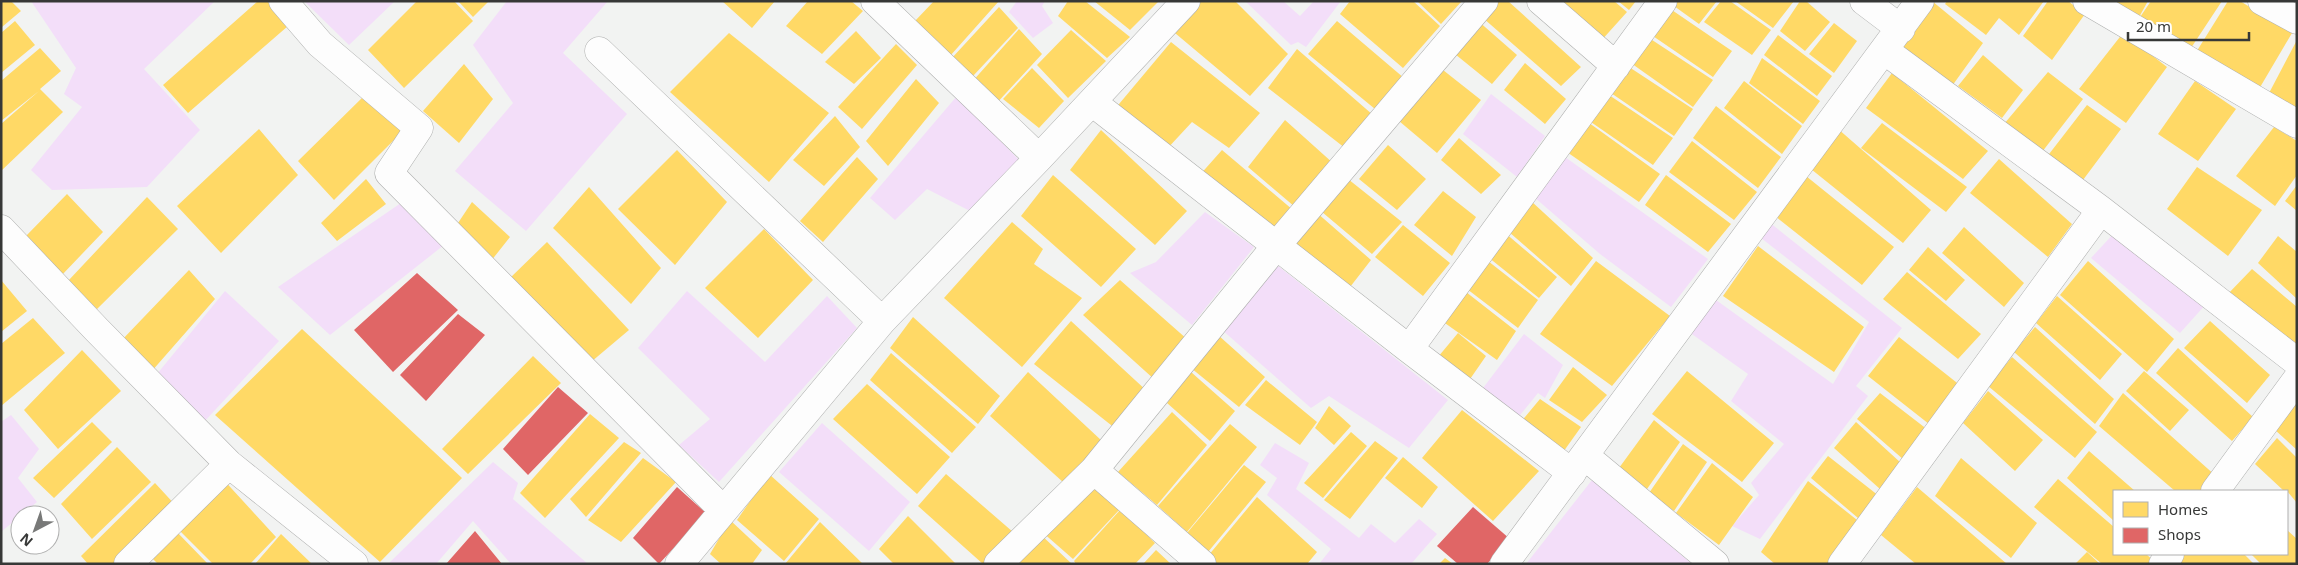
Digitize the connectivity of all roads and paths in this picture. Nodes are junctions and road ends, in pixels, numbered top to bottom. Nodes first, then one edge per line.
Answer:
1 (283, 1) edge
2 (875, 1) edge
3 (1186, 1) edge
4 (1484, 1) edge
5 (1541, 1) edge
6 (1663, 1) edge
7 (1864, 1) edge
8 (1920, 1) edge
9 (2087, 1) edge
10 (2262, 1) edge
11 (2297, 20) edge
12 (1900, 29) junction
13 (1884, 50) junction
14 (599, 51) dead end
15 (1616, 66) junction
16 (1092, 102) junction
17 (2297, 124) edge
18 (1039, 158) junction
19 (2101, 210) junction
20 (1, 229) edge
21 (1276, 246) junction
22 (882, 321) junction
23 (1409, 349) junction
24 (2297, 362) edge
25 (2297, 379) edge
26 (229, 464) junction
27 (1579, 464) junction
28 (1094, 470) junction
29 (2216, 490) edge
30 (723, 510) junction
31 (128, 564) edge
32 (354, 564) edge
33 (679, 564) edge
34 (998, 564) edge
35 (1202, 564) edge
36 (1504, 564) edge
37 (1715, 564) edge
38 (1842, 564) edge

1 - 30 street
2 - 18 street
3 - 16 street
4 - 21 street
5 - 15 street
6 - 15 street
7 - 12 street
8 - 12 street
9 - 17 street
10 - 11 street
12 - 13 street
13 - 19 street
13 - 27 street
14 - 22 street
15 - 23 street
16 - 18 street
16 - 21 street
18 - 22 street
19 - 24 street
19 - 38 street
20 - 26 street
21 - 23 street
21 - 28 street
22 - 30 street
23 - 27 street
25 - 29 street
26 - 31 street
26 - 32 street
27 - 36 street
27 - 37 street
28 - 34 street
28 - 35 street
30 - 33 street

